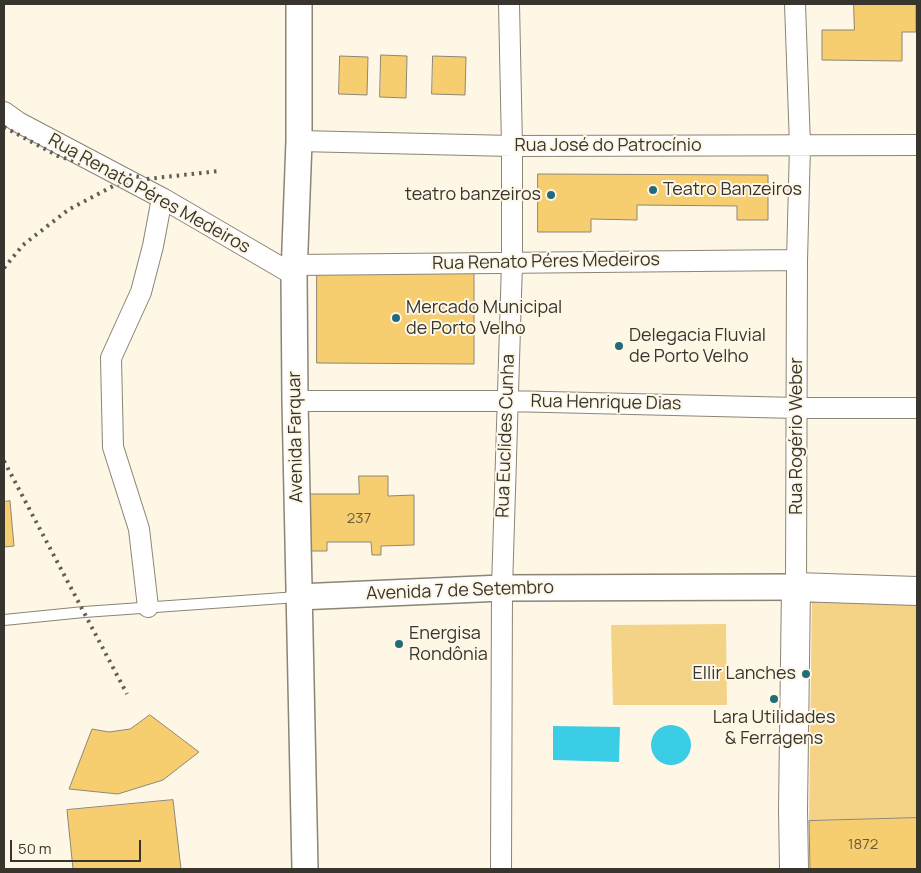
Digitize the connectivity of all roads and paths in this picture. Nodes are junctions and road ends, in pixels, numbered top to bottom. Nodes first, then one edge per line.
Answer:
1 (299, 4) edge
2 (509, 4) edge
3 (795, 4) edge
4 (4, 112) edge
5 (299, 141) junction
6 (917, 145) edge
7 (512, 146) junction
8 (800, 146) junction
9 (162, 198) junction
10 (797, 260) junction
11 (512, 263) junction
12 (294, 270) junction
13 (295, 401) junction
14 (507, 401) junction
15 (797, 408) junction
16 (917, 408) edge
17 (796, 587) junction
18 (502, 588) junction
19 (917, 591) edge
20 (298, 597) junction
21 (148, 607) junction
22 (4, 620) edge
23 (305, 869) edge
24 (501, 869) edge
25 (794, 869) edge

1 - 5 street, Avenida Farquar
2 - 7 street, Rua Euclides Cunha
3 - 8 street, Rua Rogério Weber
4 - 9 street, Rua Renato Péres Medeiros
5 - 7 street, Rua José do Patrocínio
5 - 12 street, Avenida Farquar
6 - 8 street, Rua José do Patrocínio
7 - 8 street, Rua José do Patrocínio
7 - 11 street, Rua Euclides Cunha
8 - 10 street, Rua Rogério Weber
9 - 12 street, Rua Renato Péres Medeiros
9 - 21 street
10 - 11 street, Rua Renato Péres Medeiros
10 - 15 street, Rua Rogério Weber
11 - 12 street, Rua Renato Péres Medeiros
11 - 14 street, Rua Euclides Cunha
12 - 13 street, Avenida Farquar
13 - 14 street, Rua Henrique Dias
13 - 20 street, Avenida Farquar
14 - 15 street, Rua Henrique Dias
14 - 18 street, Rua Euclides Cunha
15 - 16 street, Rua Henrique Dias
15 - 17 street, Rua Rogério Weber
17 - 18 street, Avenida 7 de Setembro
17 - 19 main road, Avenida 7 de Setembro
17 - 25 main road, Rua Rogério Weber
18 - 20 street, Avenida 7 de Setembro
18 - 24 street, Rua Euclides Cunha
20 - 21 lane, Avenida 7 de Setembro
20 - 23 street, Avenida Farquar
21 - 22 lane, Avenida 7 de Setembro

